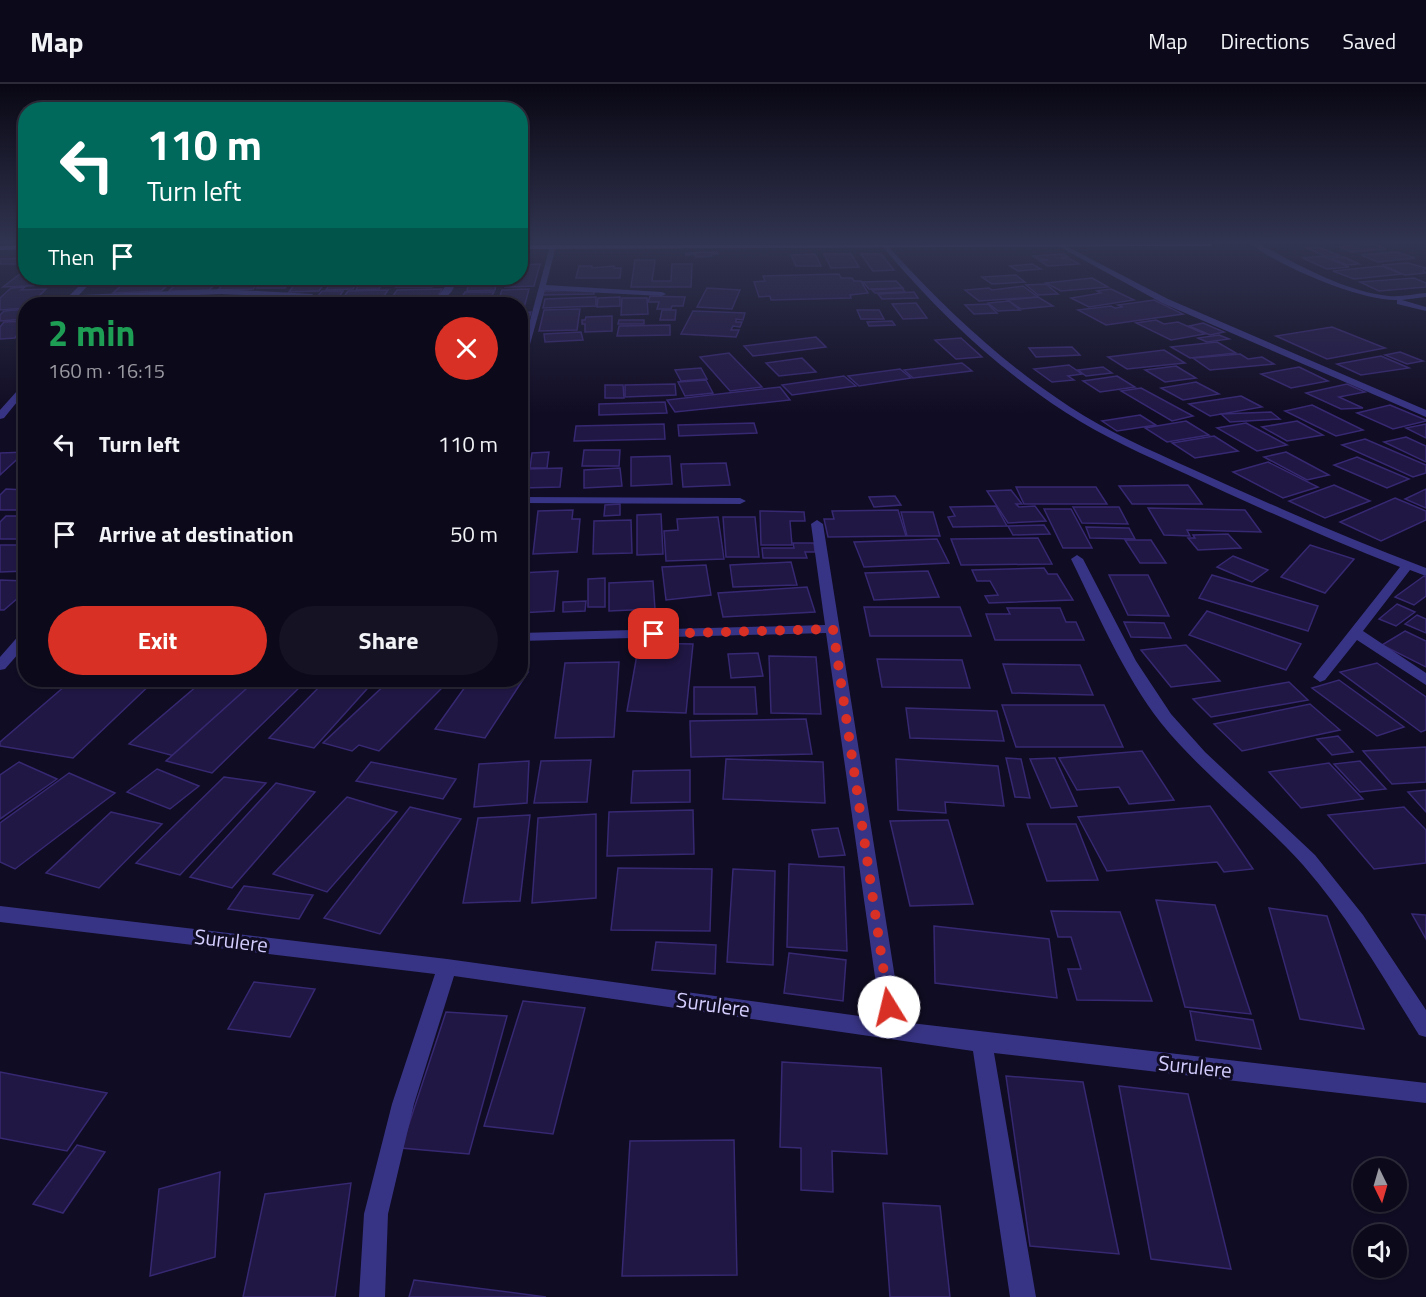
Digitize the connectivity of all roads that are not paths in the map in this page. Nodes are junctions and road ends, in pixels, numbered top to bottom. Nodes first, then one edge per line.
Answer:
1 (537, 301) edge
2 (933, 301) edge
3 (1165, 301) edge
4 (1397, 301) edge
5 (1426, 309) edge
6 (528, 337) edge
7 (18, 400) edge
8 (1426, 414) edge
9 (0, 416) edge
10 (528, 500) edge
11 (740, 501) dead end
12 (817, 524) dead end
13 (1077, 559) dead end
14 (1408, 565) junction
15 (1426, 572) edge
16 (833, 629) junction
17 (1355, 632) junction
18 (528, 638) edge
19 (18, 646) edge
20 (0, 666) edge
21 (1320, 677) dead end
22 (1426, 680) edge
23 (0, 914) edge
24 (447, 968) junction
25 (1426, 1028) edge
26 (893, 1030) junction
27 (982, 1043) junction
28 (1426, 1093) edge
29 (372, 1297) edge
30 (1023, 1297) edge

1 - 6 street
2 - 14 street
3 - 8 street
4 - 5 street
7 - 9 street
10 - 11 street
12 - 16 street
13 - 25 street
14 - 15 street
14 - 17 street
16 - 18 street
16 - 26 street
17 - 21 street
17 - 22 street
19 - 20 street
23 - 24 street, Surulere
24 - 26 street, Surulere
24 - 29 street
26 - 27 street, Surulere
27 - 28 street, Surulere
27 - 30 street

